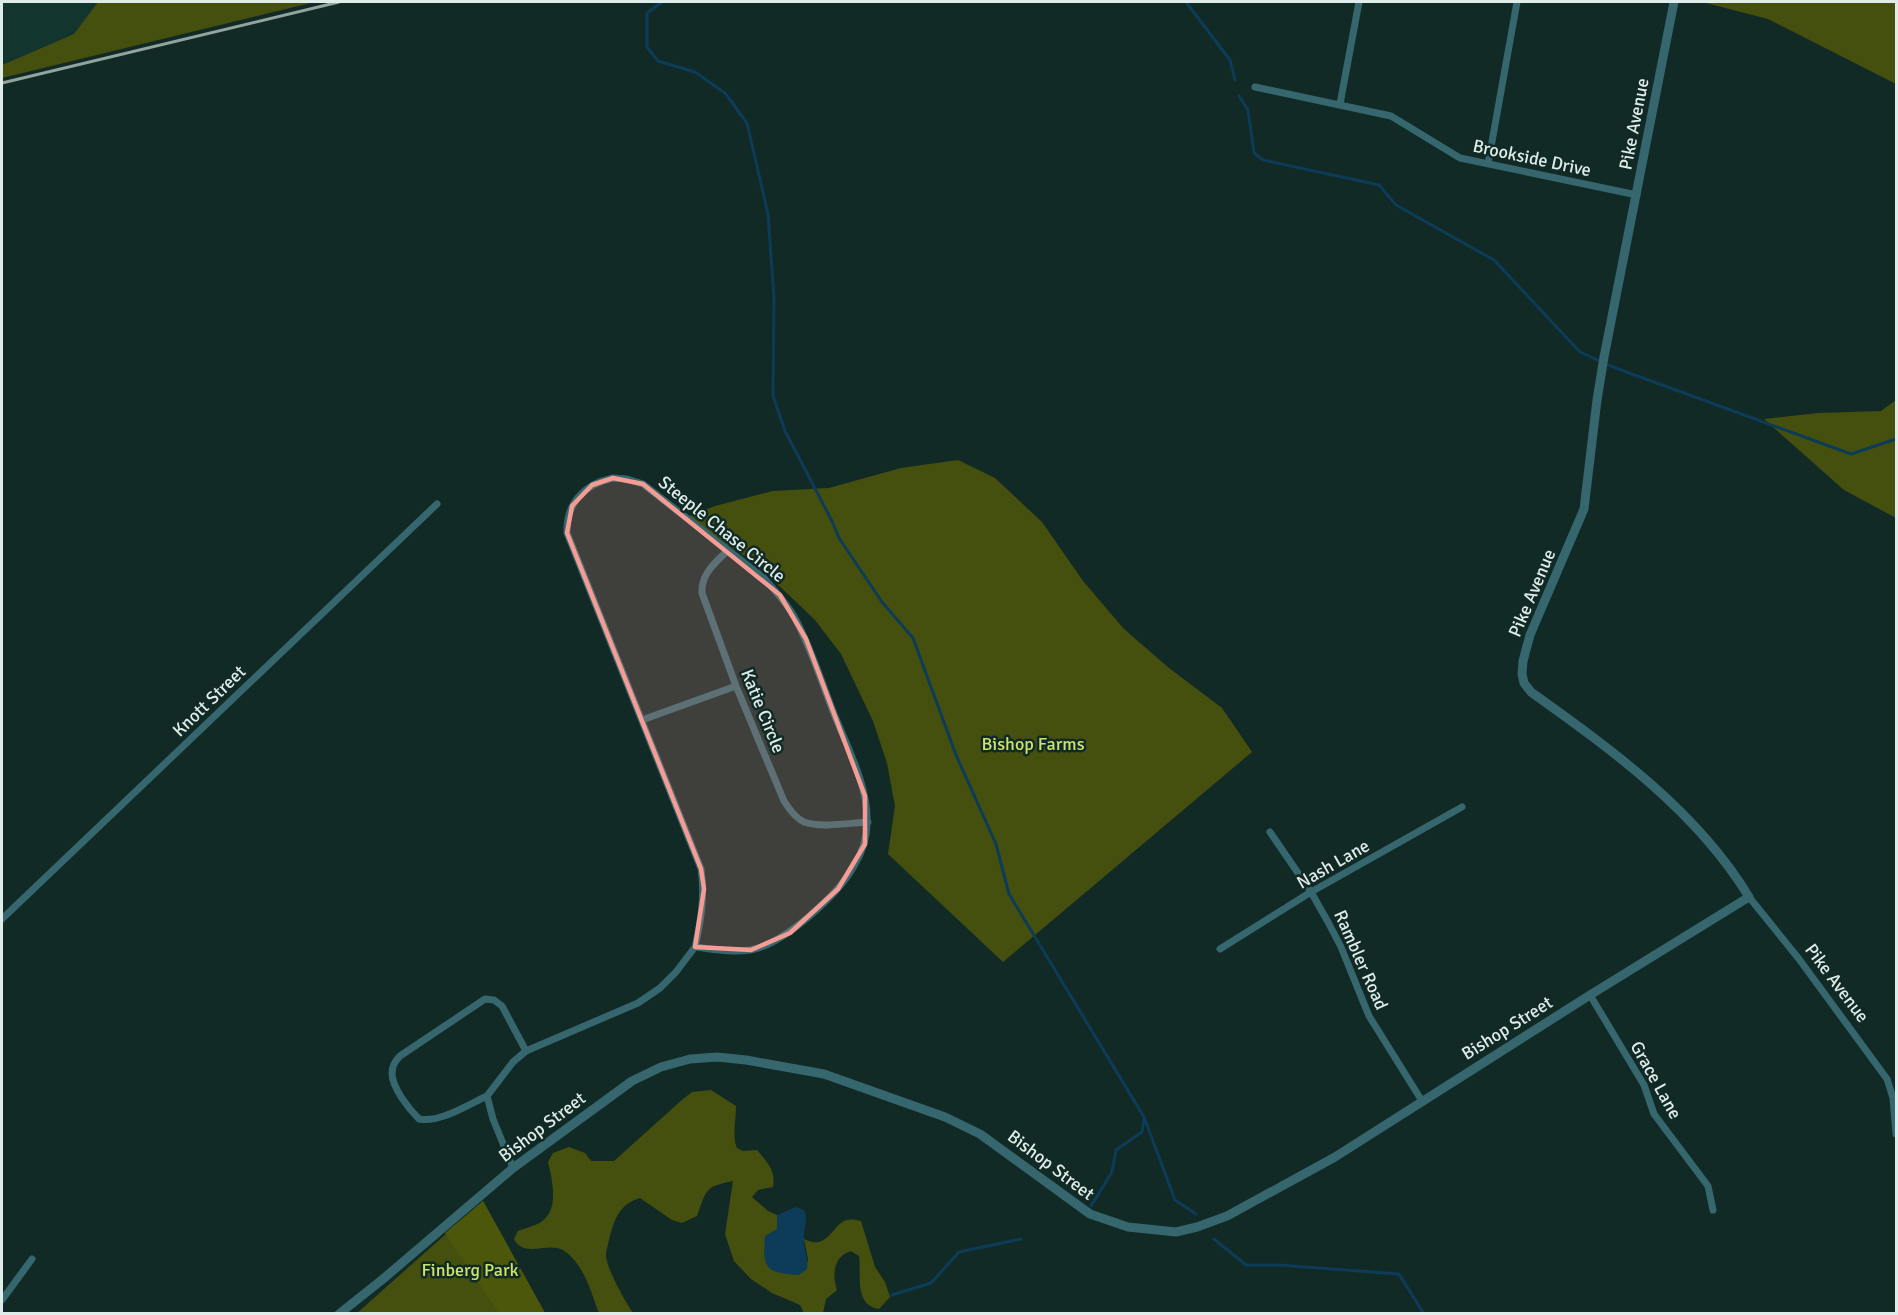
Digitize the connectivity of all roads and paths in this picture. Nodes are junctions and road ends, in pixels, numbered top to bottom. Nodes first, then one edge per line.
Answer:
1 (1359, 2) edge
2 (1516, 2) edge
3 (1674, 2) edge
4 (1255, 87) dead end
5 (1340, 104) junction
6 (1488, 164) junction
7 (1637, 195) junction
8 (437, 504) dead end
9 (727, 551) junction
10 (736, 686) junction
11 (642, 720) junction
12 (1462, 807) dead end
13 (868, 822) junction
14 (1270, 832) dead end
15 (1311, 892) junction
16 (1749, 897) junction
17 (2, 919) edge
18 (695, 947) junction
19 (1220, 949) dead end
20 (1590, 995) junction
21 (526, 1051) junction
22 (1895, 1088) edge
23 (487, 1096) junction
24 (1422, 1101) junction
25 (1896, 1134) edge
26 (513, 1168) junction
27 (1713, 1210) dead end
28 (32, 1259) dead end
29 (2, 1300) edge
30 (339, 1314) edge

1 - 5 street
2 - 6 street
3 - 7 street, Pike Avenue
4 - 5 street, Brookside Drive
5 - 6 street, Brookside Drive
6 - 7 street, Brookside Drive
7 - 16 street, Pike Avenue
8 - 17 street, Knott Street
9 - 10 street, Katie Circle
9 - 11 street, Steeple Chase Circle
9 - 13 street, Steeple Chase Circle
10 - 11 street
10 - 13 street, Katie Circle
11 - 18 street, Steeple Chase Circle
12 - 15 street, Nash Lane
13 - 18 street, Steeple Chase Circle
14 - 15 street, Rambler Road
15 - 19 street, Nash Lane
15 - 24 street, Rambler Road
16 - 20 street, Bishop Street
16 - 22 street, Pike Avenue
18 - 21 street, Steeple Chase Circle
20 - 24 street, Bishop Street
20 - 27 street, Grace Lane
21 - 23 street, Steeple Chase Circle
21 - 23 street
22 - 25 street, Pike Avenue
23 - 26 street
24 - 26 street, Bishop Street
26 - 30 street, Bishop Street
28 - 29 street

